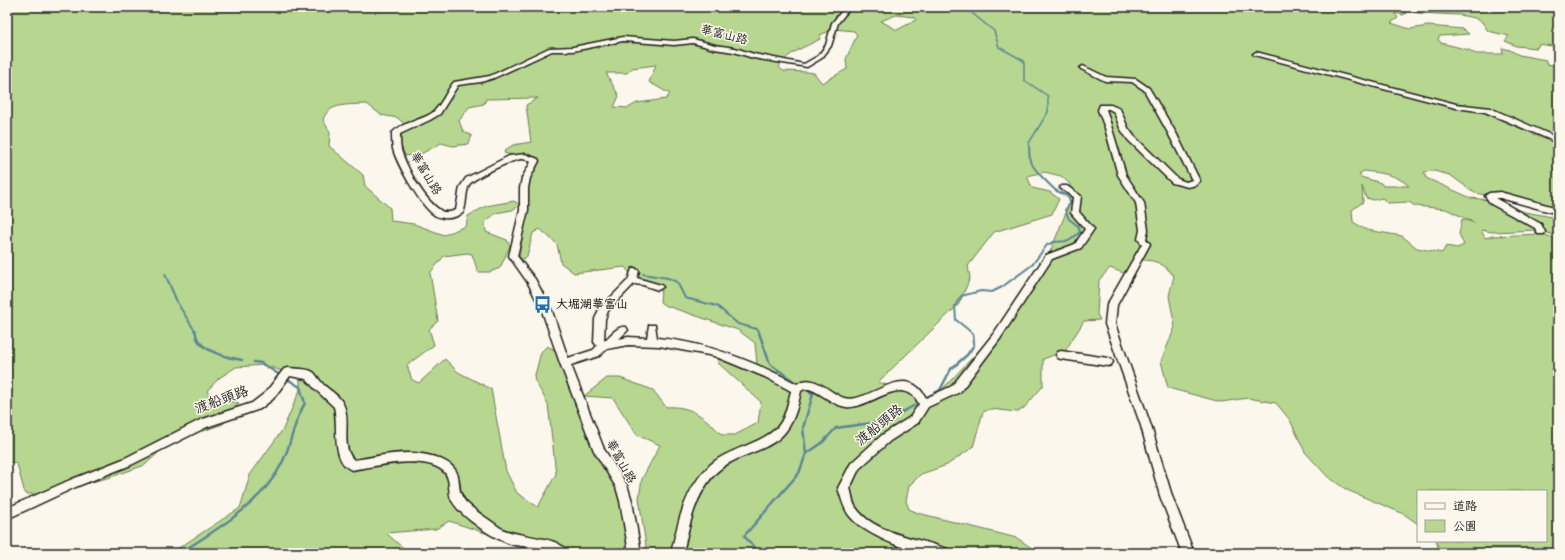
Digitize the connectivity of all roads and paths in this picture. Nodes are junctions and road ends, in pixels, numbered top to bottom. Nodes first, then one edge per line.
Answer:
1 (848, 7) edge
2 (1256, 54) dead end
3 (1083, 68) dead end
4 (1558, 141) edge
5 (1064, 188) dead end
6 (1558, 211) edge
7 (1541, 232) dead end
8 (635, 271) dead end
9 (632, 282) junction
10 (658, 287) dead end
11 (652, 328) dead end
12 (623, 330) dead end
13 (652, 341) junction
14 (604, 346) junction
15 (1061, 355) dead end
16 (1108, 362) dead end
17 (565, 363) junction
18 (798, 388) junction
19 (924, 404) junction
20 (7, 514) edge
21 (562, 553) edge
22 (635, 553) edge
23 (677, 553) edge
24 (943, 553) edge
25 (1188, 553) edge

1 - 17 street, 華富山路
2 - 4 street
3 - 25 street
5 - 19 street
6 - 7 street
8 - 9 street
9 - 10 street
9 - 14 street
11 - 13 street
12 - 14 street
13 - 14 street, 渡船頭路
13 - 18 street, 渡船頭路
14 - 17 street
15 - 16 street
17 - 22 street, 華富山路
18 - 19 street, 渡船頭路
18 - 23 street
19 - 24 street, 渡船頭路
20 - 21 street, 渡船頭路

